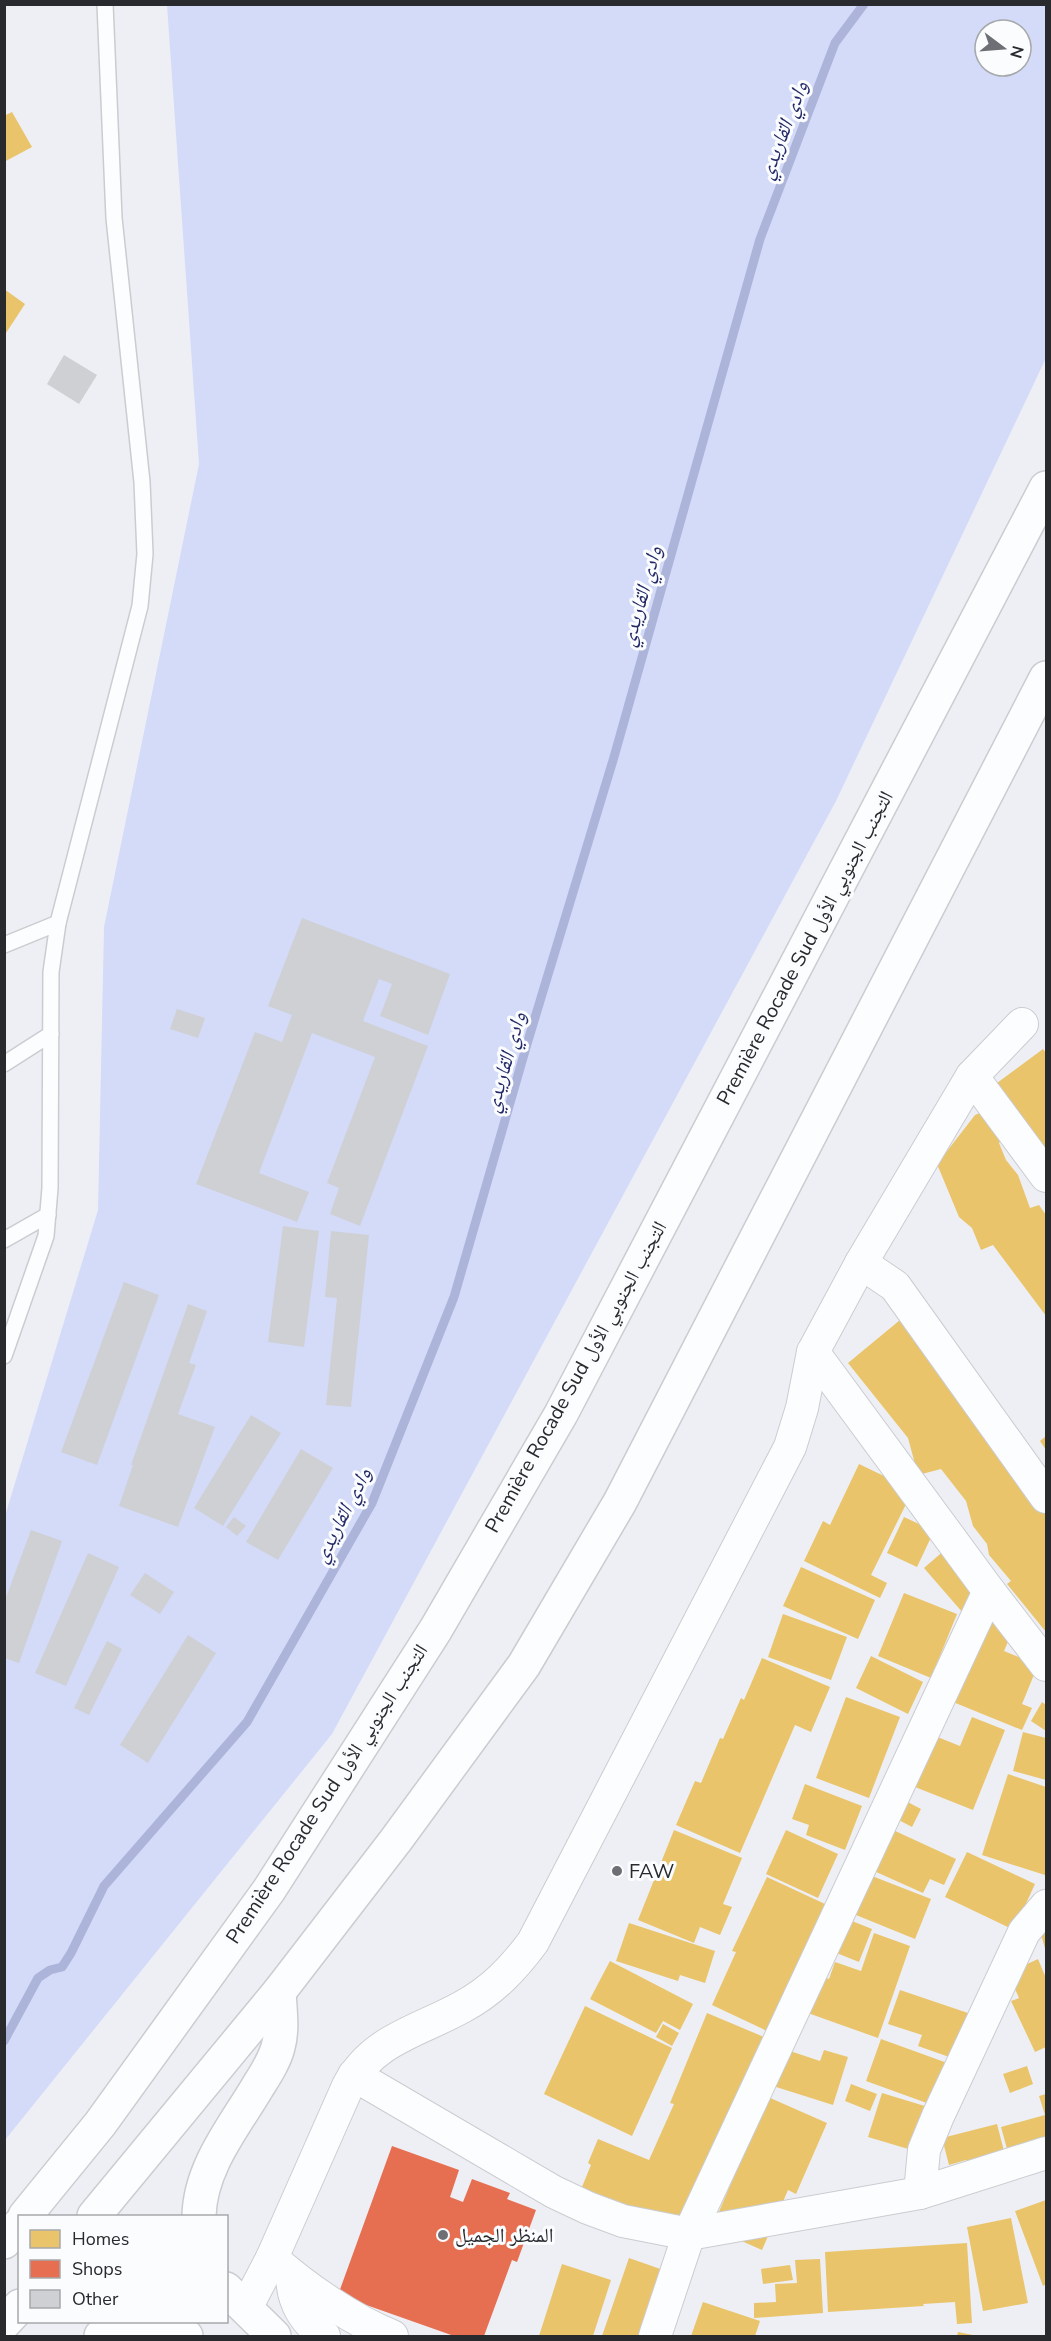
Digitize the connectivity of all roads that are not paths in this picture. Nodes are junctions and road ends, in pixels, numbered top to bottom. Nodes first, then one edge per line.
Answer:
1 (105, 4) edge
2 (1047, 488) edge
3 (1047, 678) edge
4 (58, 923) junction
5 (4, 945) edge
6 (1022, 1024) dead end
7 (51, 1034) junction
8 (4, 1064) edge
9 (972, 1076) junction
10 (1047, 1176) edge
11 (48, 1215) junction
12 (4, 1240) edge
13 (861, 1263) junction
14 (813, 1352) junction
15 (4, 1356) edge
16 (1047, 1497) edge
17 (989, 1591) junction
18 (1047, 1665) edge
19 (1047, 1906) edge
20 (279, 1992) junction
21 (354, 2075) junction
22 (1047, 2152) edge
23 (920, 2193) junction
24 (27, 2215) edge
25 (96, 2215) edge
26 (199, 2215) edge
27 (18, 2226) edge
28 (689, 2234) junction
29 (4, 2242) edge
30 (282, 2267) junction
31 (236, 2299) edge
32 (18, 2308) edge
33 (4, 2323) edge
34 (101, 2337) edge
35 (186, 2337) edge
36 (274, 2337) edge
37 (324, 2337) edge
38 (392, 2337) edge
39 (655, 2337) edge

1 - 4 lane
2 - 24 highway, Première Rocade Sud التجنب الجنوبي الأول
3 - 20 highway
4 - 5 lane
4 - 7 lane
6 - 9 street
7 - 8 lane
7 - 11 lane
9 - 10 street
9 - 13 street
11 - 12 lane
11 - 15 lane
13 - 14 street
13 - 16 street
14 - 17 street
14 - 21 street
17 - 18 street
17 - 28 street
19 - 23 street
20 - 25 highway
20 - 26 highway
21 - 28 street
21 - 30 street
22 - 23 street
23 - 28 street
27 - 29 highway
28 - 39 street
30 - 31 street
30 - 37 street
30 - 38 street
31 - 36 highway
32 - 33 highway
34 - 35 highway

